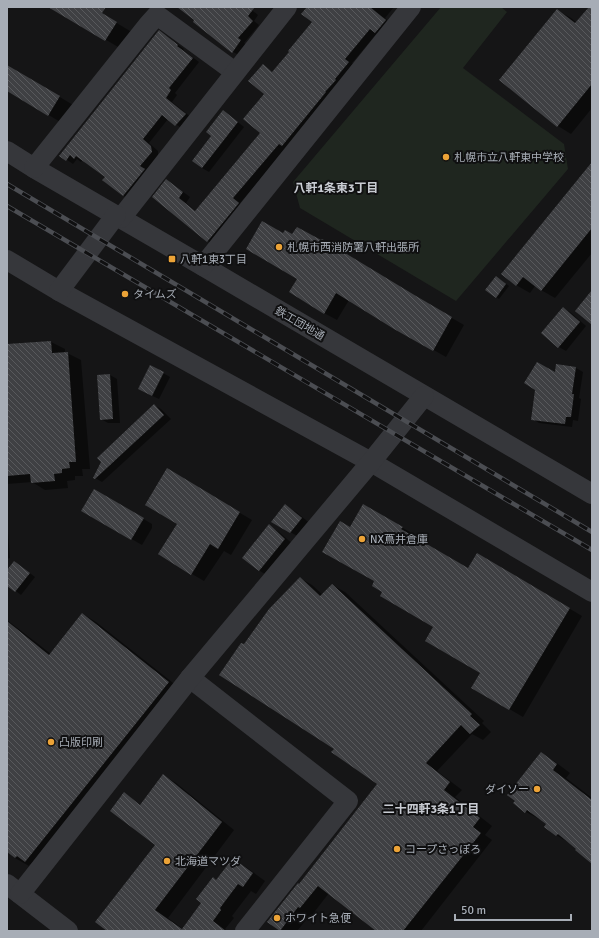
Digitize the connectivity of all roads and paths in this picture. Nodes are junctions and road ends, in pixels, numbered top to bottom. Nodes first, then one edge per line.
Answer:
1 (411, 7) edge
2 (279, 10) edge
3 (235, 72) junction
4 (7, 151) edge
5 (34, 168) junction
6 (118, 217) junction
7 (7, 260) edge
8 (203, 266) junction
9 (59, 291) junction
10 (424, 396) junction
11 (371, 462) junction
12 (592, 494) edge
13 (592, 592) edge
14 (190, 678) junction
15 (14, 889) edge
16 (68, 931) edge
17 (245, 931) edge

1 - 8 street
2 - 3 street
3 - 5 street
3 - 6 street
4 - 5 street, 鉄工団地通
5 - 6 street, 鉄工団地通
6 - 8 street, 鉄工団地通
6 - 9 street
7 - 9 street
8 - 10 street, 鉄工団地通
9 - 11 street
10 - 11 street
10 - 12 street, 鉄工団地通
11 - 13 street
11 - 14 street
14 - 15 street
14 - 17 street
15 - 16 street

